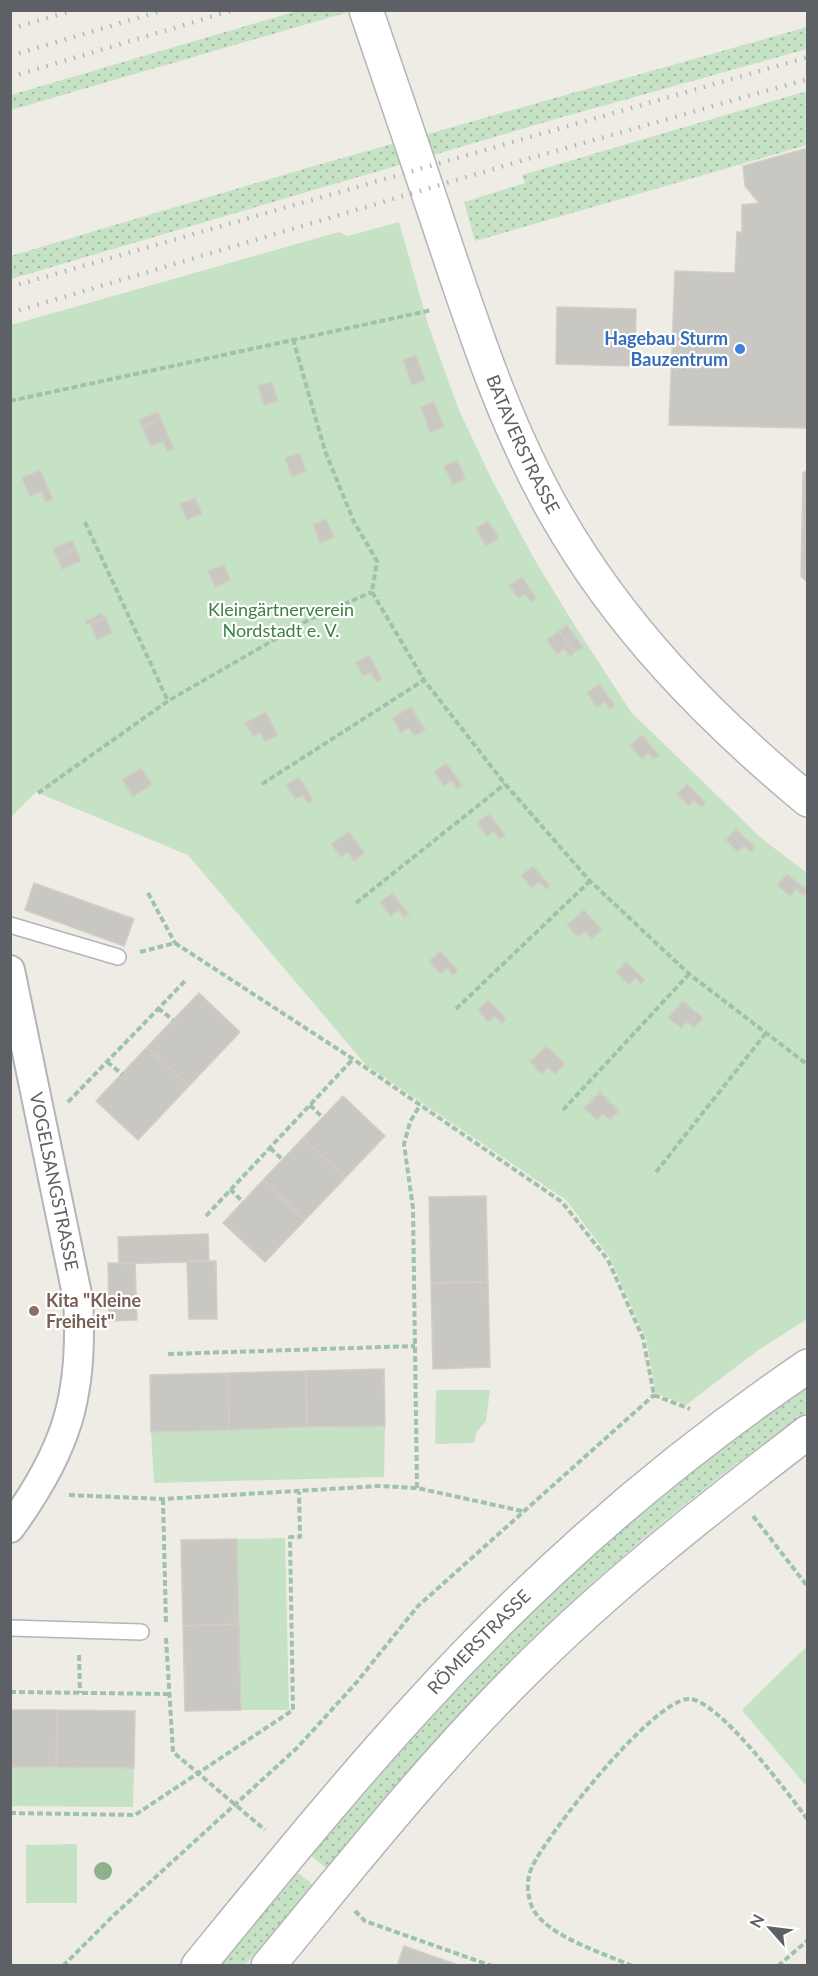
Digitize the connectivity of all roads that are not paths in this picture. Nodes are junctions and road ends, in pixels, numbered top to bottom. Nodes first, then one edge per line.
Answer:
1 (366, 10) edge
2 (807, 800) edge
3 (10, 925) edge
4 (118, 957) road end
5 (10, 970) edge
6 (16, 1028) edge
7 (19, 1066) edge
8 (807, 1366) edge
9 (807, 1432) edge
10 (10, 1528) edge
11 (10, 1628) edge
12 (141, 1632) dead end
13 (198, 1965) edge
14 (268, 1965) edge

1 - 2 main road, BATAVERSTRASSE
3 - 4 lane
5 - 6 street, VOGELSANGSTRASSE
6 - 7 street, VOGELSANGSTRASSE
7 - 10 street, VOGELSANGSTRASSE
8 - 13 main road, RÖMERSTRASSE
9 - 14 main road
11 - 12 lane

